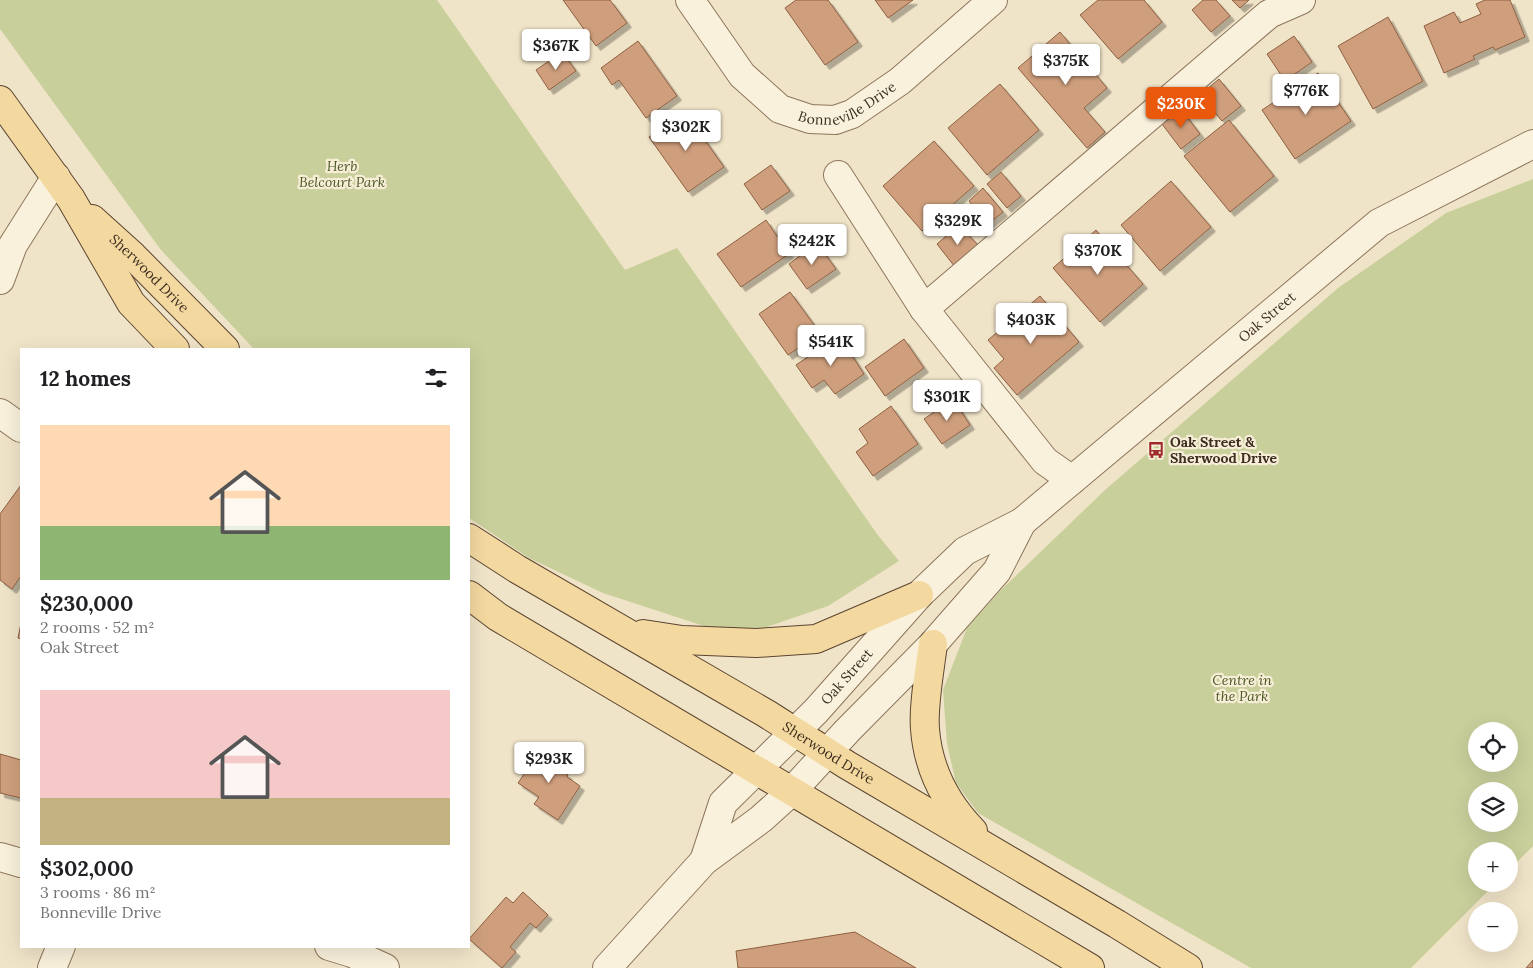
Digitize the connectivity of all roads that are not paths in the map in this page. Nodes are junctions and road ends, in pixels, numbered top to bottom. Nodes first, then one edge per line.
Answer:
1 (690, 0) edge
2 (994, 0) edge
3 (1301, 0) edge
4 (0, 100) edge
5 (1533, 144) edge
6 (838, 175) dead end
7 (56, 177) junction
8 (71, 199) junction
9 (0, 280) edge
10 (924, 309) junction
11 (174, 348) edge
12 (224, 348) edge
13 (0, 413) edge
14 (20, 427) edge
15 (1072, 480) junction
16 (1022, 522) junction
17 (470, 539) edge
18 (919, 595) junction
19 (470, 597) edge
20 (626, 632) junction
21 (933, 644) junction
22 (796, 731) junction
23 (828, 752) junction
24 (757, 771) junction
25 (792, 791) junction
26 (989, 848) junction
27 (0, 858) edge
28 (704, 861) junction
29 (20, 863) edge
30 (60, 948) edge
31 (336, 948) edge
32 (52, 968) edge
33 (384, 968) edge
34 (607, 968) edge
35 (1090, 968) edge
36 (1188, 968) edge

1 - 2 street, Bonneville Drive
3 - 10 street
4 - 7 main road, Sherwood Drive
5 - 15 street, Oak Street
6 - 10 street
7 - 8 main road, Sherwood Drive
7 - 9 street
8 - 11 main road, Sherwood Drive
8 - 12 main road, Sherwood Drive
10 - 15 street
13 - 14 street
15 - 16 street, Oak Street
16 - 18 street, Oak Street
16 - 21 street, Oak Street
17 - 20 main road, Sherwood Drive
18 - 20 main road
18 - 22 street, Oak Street
19 - 24 main road
20 - 22 main road, Sherwood Drive
21 - 23 street, Oak Street
21 - 26 main road
22 - 23 main road, Sherwood Drive
22 - 24 street, Oak Street
23 - 25 street, Oak Street
23 - 26 main road, Sherwood Drive
24 - 25 main road
24 - 28 street, Oak Street
25 - 28 street, Oak Street
25 - 35 main road
26 - 36 main road, Sherwood Drive
27 - 29 street
28 - 34 street, Oak Street
30 - 32 street
31 - 33 street

